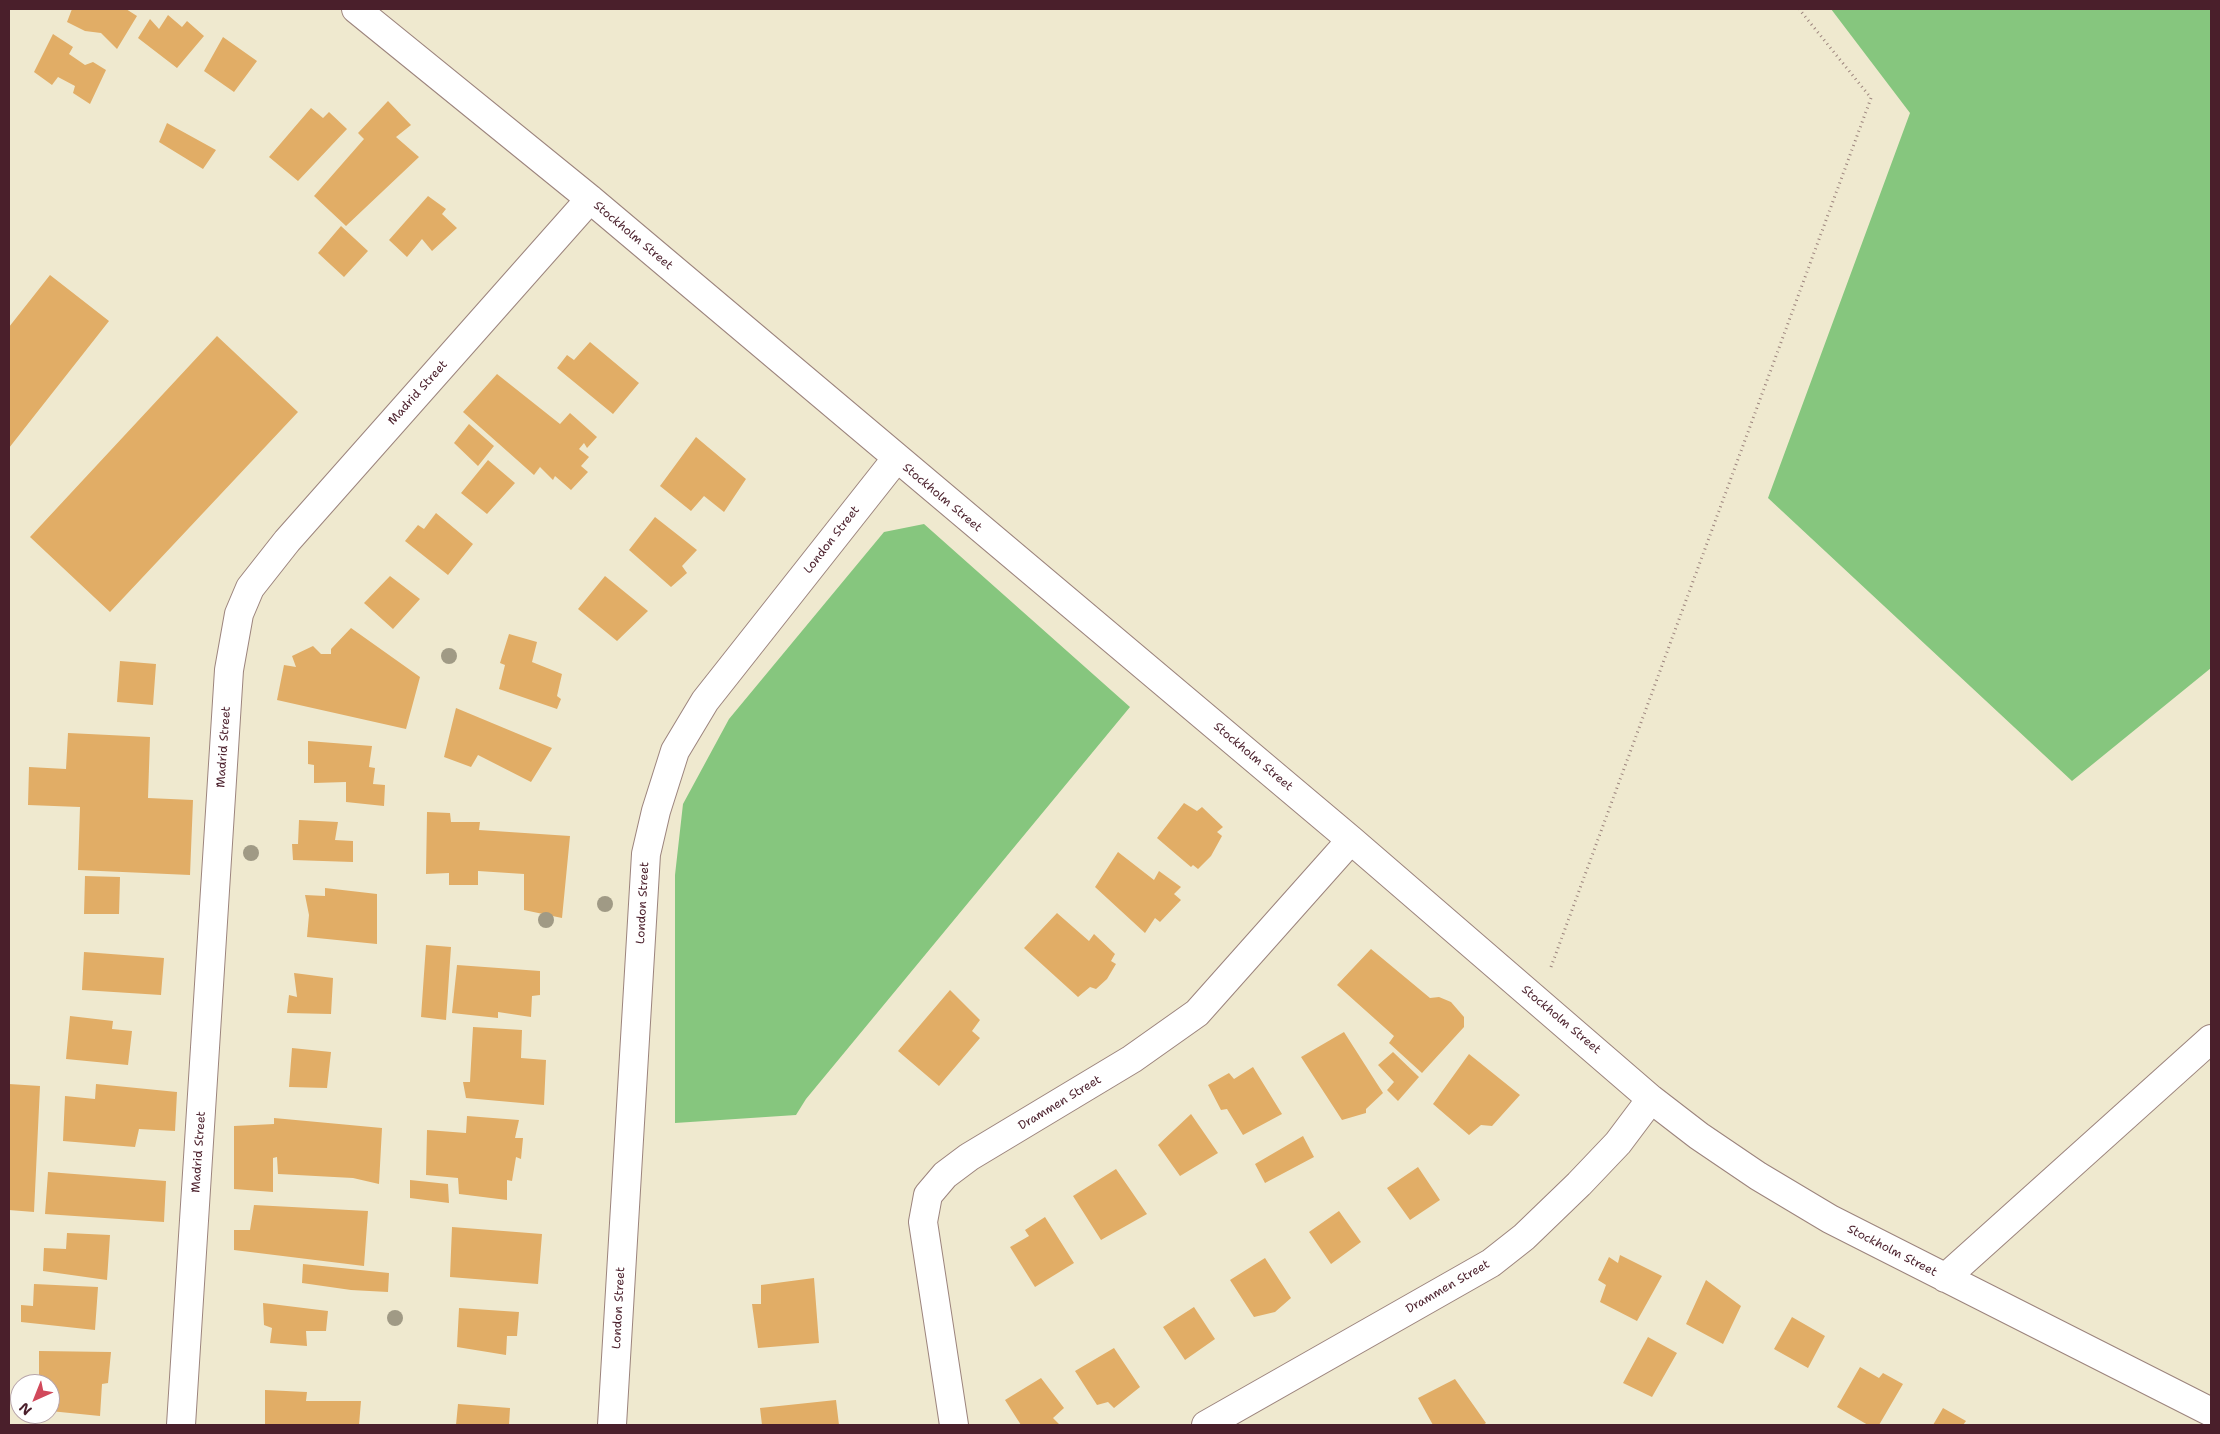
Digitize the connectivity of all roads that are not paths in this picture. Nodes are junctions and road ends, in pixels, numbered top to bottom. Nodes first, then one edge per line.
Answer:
1 (356, 9) edge
2 (590, 199) junction
3 (896, 459) junction
4 (1352, 840) junction
5 (2211, 1039) edge
6 (1651, 1099) junction
7 (1945, 1278) junction
8 (2211, 1412) edge
9 (181, 1425) edge
10 (612, 1425) edge
11 (954, 1425) edge
12 (1206, 1425) edge

1 - 2 street, Stockholm Street
2 - 3 street, Stockholm Street
2 - 9 street, Madrid Street
3 - 4 street, Stockholm Street
3 - 10 street, London Street
4 - 6 street, Stockholm Street
4 - 11 street, Drammen Street
5 - 7 street
6 - 7 street, Stockholm Street
6 - 12 street, Drammen Street
7 - 8 street, Stockholm Street

